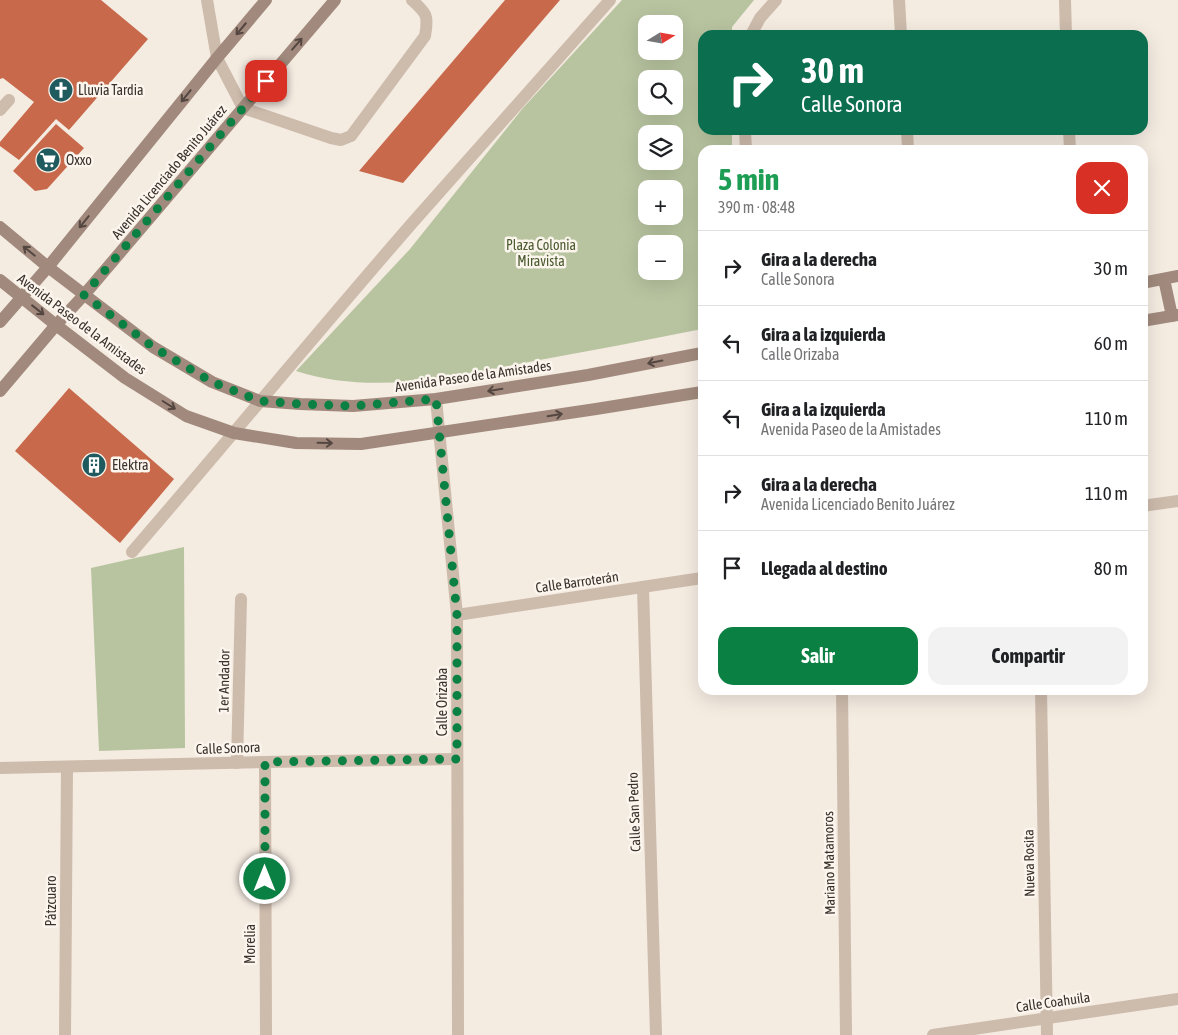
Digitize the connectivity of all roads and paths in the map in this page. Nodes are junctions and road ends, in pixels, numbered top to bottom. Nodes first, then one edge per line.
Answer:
1 (207, 0) edge
2 (266, 0) edge
3 (335, 0) edge
4 (412, 0) edge
5 (610, 0) edge
6 (776, 0) edge
7 (899, 0) edge
8 (1065, 0) edge
9 (754, 30) edge
10 (901, 30) edge
11 (1066, 30) edge
12 (217, 58) junction
13 (243, 108) junction
14 (0, 228) edge
15 (48, 267) junction
16 (1178, 276) edge
17 (1164, 279) junction
18 (0, 280) edge
19 (1148, 282) edge
20 (84, 295) junction
21 (21, 297) junction
22 (1175, 315) edge
23 (1148, 320) edge
24 (0, 322) edge
25 (56, 325) junction
26 (698, 354) edge
27 (0, 391) edge
28 (698, 393) edge
29 (436, 399) junction
30 (260, 401) junction
31 (234, 433) junction
32 (439, 433) junction
33 (1178, 500) edge
34 (1148, 505) edge
35 (132, 552) dead end
36 (698, 579) edge
37 (642, 587) junction
38 (241, 598) dead end
39 (457, 615) junction
40 (842, 695) edge
41 (1041, 695) edge
42 (457, 759) junction
43 (265, 762) junction
44 (237, 763) junction
45 (66, 767) junction
46 (0, 768) edge
47 (1178, 999) edge
48 (1046, 1018) junction
49 (65, 1035) edge
50 (266, 1035) edge
51 (458, 1035) edge
52 (656, 1035) edge
53 (846, 1035) edge
54 (933, 1035) edge
55 (1047, 1035) edge

1 - 12 street
2 -> 12 street
13 -> 3 street, Avenida Licenciado Benito Juárez
4 - 13 street
5 - 30 street
6 - 9 street
7 - 10 street
8 - 11 street
12 - 13 street
12 -> 15 street
13 - 20 street, Avenida Licenciado Benito Juárez
15 -> 14 street, Avenida Paseo de la Amistades
15 - 20 street, Avenida Paseo de la Amistades
15 - 21 street
16 - 17 street
17 - 19 street
17 - 22 street
18 - 21 street, Avenida Paseo de la Amistades
20 - 25 street, Avenida Licenciado Benito Juárez
20 - 30 street, Avenida Paseo de la Amistades
21 - 24 street
21 -> 25 street, Avenida Paseo de la Amistades
22 - 23 street
25 - 27 street, Avenida Licenciado Benito Juárez
25 -> 31 street, Avenida Paseo de la Amistades
26 -> 29 street, Avenida Paseo de la Amistades
32 -> 28 street, Avenida Paseo de la Amistades
29 - 30 street, Avenida Paseo de la Amistades
29 - 32 street, Calle Orizaba
30 - 31 street
31 -> 32 street, Avenida Paseo de la Amistades
31 - 35 street
32 - 39 street, Calle Orizaba
33 - 34 street
36 - 37 street, Calle Barroterán
37 - 39 street, Calle Barroterán
37 - 52 street, Calle San Pedro
38 - 44 street, 1er Andador
39 - 42 street, Calle Orizaba
40 - 53 street, Mariano Matamoros
41 - 48 street, Nueva Rosita
42 - 43 street, Calle Sonora
42 - 51 street, Calle Orizaba
43 - 44 street, Calle Sonora
43 - 50 street, Morelia
44 - 45 street, Calle Sonora
45 - 46 street, Calle Sonora
45 - 49 street, Pátzcuaro
47 - 48 street, Calle Coahuila
48 - 54 street, Calle Coahuila
48 - 55 street, Nueva Rosita

